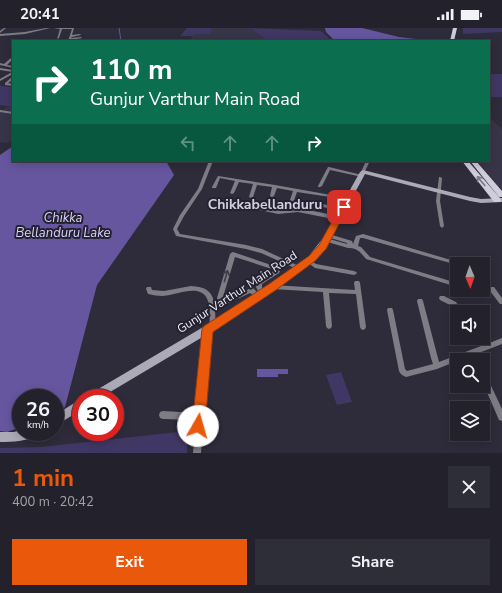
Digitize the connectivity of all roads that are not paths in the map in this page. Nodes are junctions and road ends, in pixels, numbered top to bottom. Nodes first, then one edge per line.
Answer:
1 (5, 28) edge
2 (31, 28) edge
3 (49, 28) edge
4 (55, 28) edge
5 (61, 28) edge
6 (455, 28) edge
7 (458, 28) edge
8 (41, 29) edge
9 (25, 33) junction
10 (0, 34) edge
11 (459, 34) dead end
12 (71, 36) junction
13 (58, 38) dead end
14 (70, 40) edge
15 (452, 40) edge
16 (12, 59) edge
17 (0, 64) edge
18 (5, 65) junction
19 (12, 67) edge
20 (1, 69) edge
21 (12, 72) edge
22 (12, 73) edge
23 (12, 79) edge
24 (0, 80) edge
25 (12, 85) edge
26 (1, 109) edge
27 (12, 112) edge
28 (211, 162) edge
29 (368, 162) edge
30 (466, 162) edge
31 (474, 162) edge
32 (362, 174) junction
33 (440, 178) dead end
34 (238, 180) junction
35 (256, 183) junction
36 (275, 186) junction
37 (320, 186) dead end
38 (214, 187) dead end
39 (295, 190) junction
40 (439, 191) junction
41 (232, 193) dead end
42 (272, 196) dead end
43 (251, 197) dead end
44 (500, 198) edge
45 (347, 201) junction
46 (306, 202) dead end
47 (290, 206) dead end
48 (250, 207) dead end
49 (343, 210) junction
50 (338, 218) junction
51 (442, 226) dead end
52 (328, 238) junction
53 (353, 246) junction
54 (309, 261) junction
55 (450, 261) edge
56 (299, 268) junction
57 (354, 273) dead end
58 (357, 283) dead end
59 (450, 283) edge
60 (272, 287) junction
61 (149, 289) dead end
62 (492, 289) dead end
63 (326, 291) junction
64 (358, 292) junction
65 (261, 294) junction
66 (442, 298) dead end
67 (420, 301) dead end
68 (502, 302) edge
69 (455, 305) edge
70 (390, 310) dead end
71 (329, 326) dead end
72 (363, 327) dead end
73 (210, 328) junction
74 (502, 341) edge
75 (486, 347) joint
76 (472, 352) joint
77 (437, 366) junction
78 (106, 389) edge
79 (490, 390) edge
80 (162, 415) dead end
81 (502, 416) edge
82 (200, 417) junction
83 (0, 437) edge
84 (12, 437) edge
85 (196, 453) edge

1 - 10 street
2 - 9 street
3 - 8 street
4 - 5 street
5 - 12 street
5 - 13 street
6 - 15 main road
7 - 11 main road
8 - 9 street
9 - 10 street
12 - 14 street
12 - 14 street
16 - 18 street
17 - 18 street
18 - 19 street
20 - 21 street
22 - 24 street
23 - 25 street
26 - 27 street
28 - 56 street
29 - 32 street
44 -> 30 main road
31 - 44 main road
32 - 37 street
32 - 40 main road
32 - 45 main road, Gunjur Varthur Main Road
33 - 40 street
34 - 35 street
34 - 38 street
34 - 41 street
35 - 36 street
35 - 43 street
36 - 39 street
36 - 42 street
39 - 45 street
39 - 47 street
40 - 44 main road
40 - 51 street
45 - 49 main road, Gunjur Varthur Main Road
46 - 49 street
48 - 50 street
49 - 50 main road, Gunjur Varthur Main Road
50 - 52 main road, Gunjur Varthur Main Road
52 - 53 street
52 - 54 main road, Gunjur Varthur Main Road
53 - 55 street
53 - 59 street
54 - 56 main road, Gunjur Varthur Main Road
54 - 57 street
56 - 60 main road, Gunjur Varthur Main Road
58 - 64 street
60 - 63 street
60 - 65 main road, Gunjur Varthur Main Road
61 - 73 street
62 - 68 street
63 - 64 street
63 - 71 street
64 - 72 street
65 -> 65 street
65 - 73 main road, Gunjur Varthur Main Road
66 - 69 street
67 - 77 street
70 - 77 street
73 - 78 main road, Gunjur Varthur Main Road
73 - 82 street
74 - 75 street
75 - 76 street
76 - 77 street
79 - 81 street
80 - 82 street
82 - 85 street
83 - 84 main road

